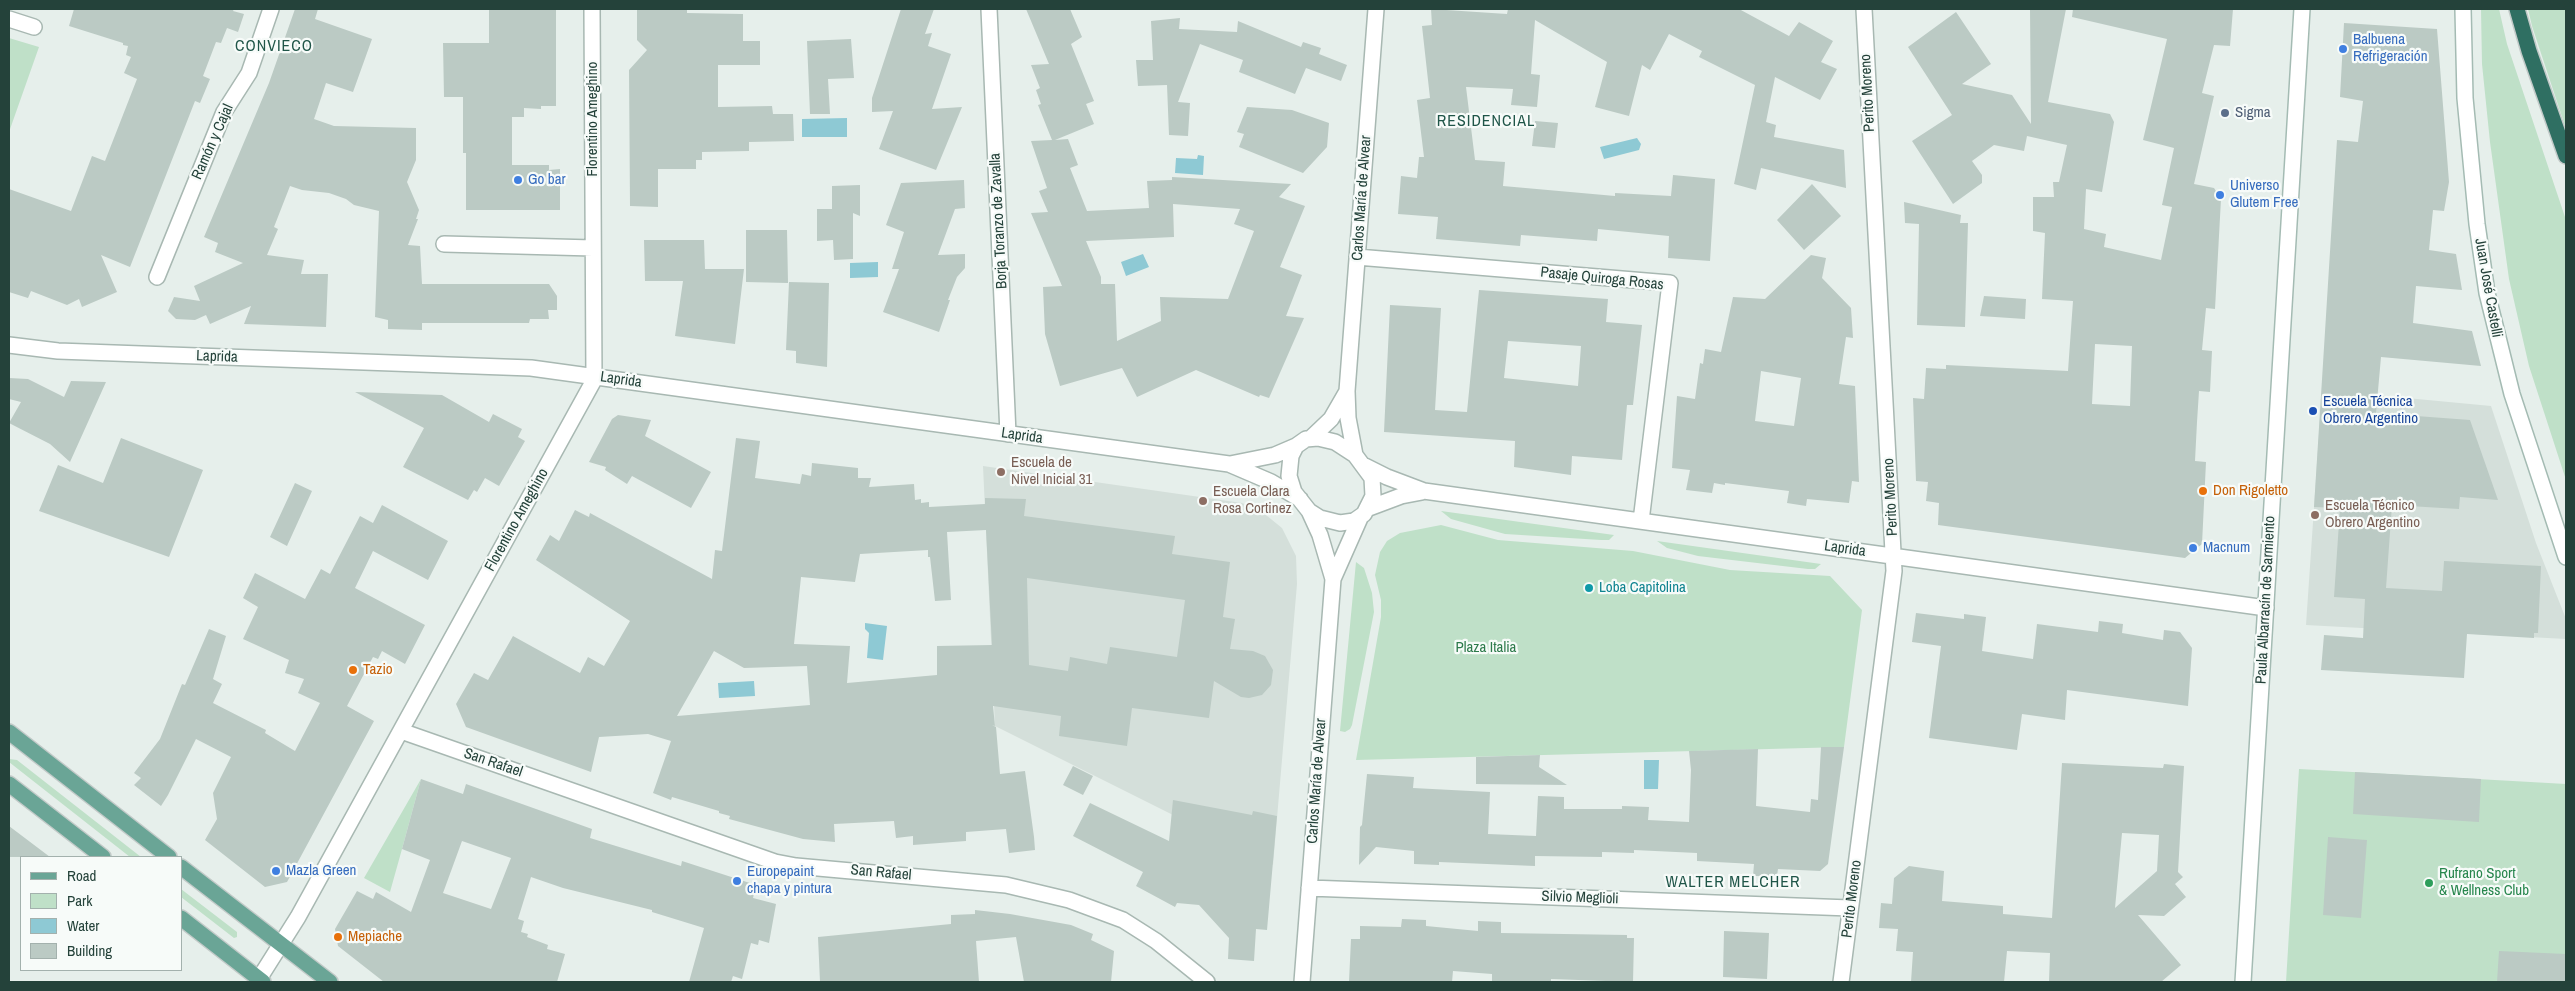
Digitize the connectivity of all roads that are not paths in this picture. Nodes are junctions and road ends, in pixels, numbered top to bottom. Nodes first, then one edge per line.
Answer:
1 (271, 9) edge
2 (592, 9) edge
3 (989, 9) edge
4 (1376, 9) edge
5 (1864, 9) edge
6 (2302, 9) edge
7 (2463, 9) edge
8 (2517, 9) edge
9 (9, 19) edge
10 (34, 27) dead end
11 (2566, 156) edge
12 (444, 244) dead end
13 (593, 248) junction
14 (1357, 257) junction
15 (157, 277) dead end
16 (9, 345) edge
17 (594, 376) junction
18 (1347, 386) junction
19 (1008, 434) junction
20 (1311, 438) junction
21 (1296, 446) junction
22 (1360, 460) junction
23 (1229, 464) junction
24 (1424, 491) junction
25 (1305, 505) junction
26 (1364, 513) junction
27 (1641, 521) junction
28 (1894, 556) junction
29 (2566, 557) edge
30 (1333, 579) junction
31 (2266, 608) junction
32 (401, 730) junction
33 (9, 732) edge
34 (9, 784) edge
35 (102, 856) edge
36 (168, 856) edge
37 (182, 868) edge
38 (1309, 888) junction
39 (1850, 908) junction
40 (182, 919) edge
41 (281, 944) junction
42 (260, 981) edge
43 (330, 982) edge
44 (1207, 982) edge
45 (1302, 982) edge
46 (1840, 982) edge
47 (2243, 982) edge

1 - 15 street, Ramón y Cajal
2 - 13 street, Florentino Ameghino
3 - 19 street, Borja Toranzo de Zavalla
4 - 14 street, Carlos María de Alvear
5 - 28 street, Perito Moreno
6 - 31 street, Paula Albarracín de Sarmiento
7 - 29 street, Juan José Castelli
8 - 11 highway
9 - 10 street
12 - 13 street
13 - 17 street, Florentino Ameghino
14 - 18 street, Carlos María de Alvear
14 - 27 street, Pasaje Quiroga Rosas
16 - 17 street, Laprida
17 - 19 street, Laprida
17 - 32 street, Florentino Ameghino
18 - 20 street, Carlos María de Alvear
18 - 22 street, Carlos María de Alvear
19 - 23 street, Laprida
20 - 21 street
20 - 22 street
21 - 23 street, Laprida
21 - 25 street
22 - 24 street, Laprida
22 - 26 street
23 - 25 street, Laprida
24 - 26 street, Laprida
24 - 27 street, Laprida
25 - 26 street
25 - 30 street, Carlos María de Alvear
26 - 30 street, Carlos María de Alvear
27 - 28 street, Laprida
28 - 31 street, Laprida
28 - 39 street, Perito Moreno
30 - 38 street, Carlos María de Alvear
31 - 47 street, Paula Albarracín de Sarmiento
32 - 41 street, Florentino Ameghino
32 - 44 street, San Rafael
33 - 36 main road
34 - 35 main road
37 - 41 main road
38 - 39 street, Silvio Meglioli
38 - 45 street, Carlos María de Alvear
39 - 46 street, Perito Moreno
40 - 42 main road
41 - 42 street, Florentino Ameghino
41 - 43 main road

